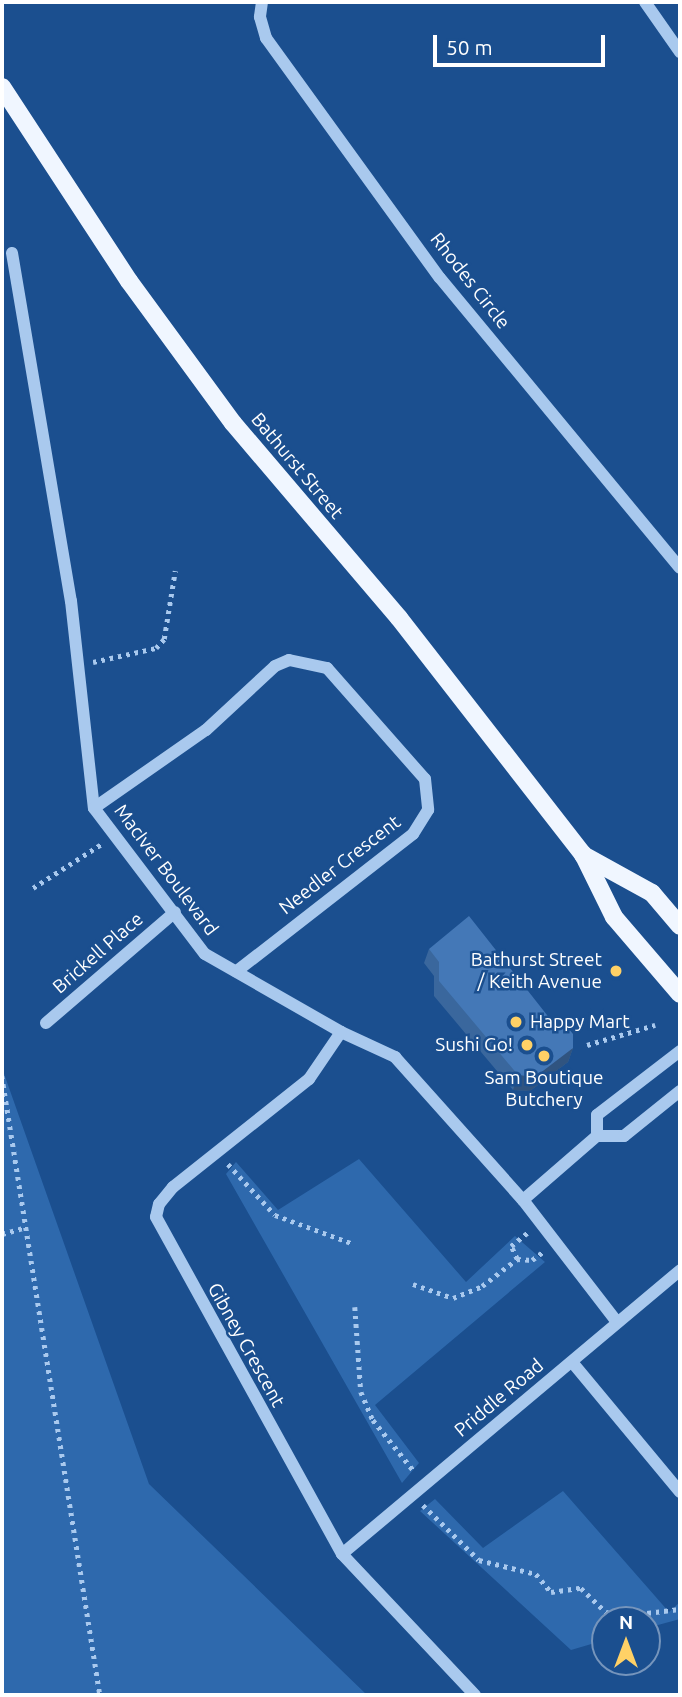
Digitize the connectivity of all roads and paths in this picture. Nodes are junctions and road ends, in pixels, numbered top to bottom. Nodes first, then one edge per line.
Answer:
1 (262, 2) edge
2 (645, 2) edge
3 (680, 52) edge
4 (2, 86) edge
5 (12, 253) dead end
6 (680, 568) edge
7 (175, 571) dead end
8 (78, 665) junction
9 (94, 808) junction
10 (115, 835) junction
11 (583, 855) junction
12 (33, 888) dead end
13 (175, 912) junction
14 (680, 926) edge
15 (236, 972) junction
16 (680, 993) edge
17 (46, 1023) dead end
18 (655, 1026) dead end
19 (341, 1032) junction
20 (587, 1045) dead end
21 (680, 1051) edge
22 (2, 1076) edge
23 (680, 1091) edge
24 (597, 1136) junction
25 (217, 1153) junction
26 (523, 1200) junction
27 (540, 1222) junction
28 (26, 1227) junction
29 (2, 1234) edge
30 (556, 1242) junction
31 (354, 1244) dead end
32 (517, 1259) junction
33 (680, 1270) edge
34 (413, 1284) dead end
35 (355, 1307) dead end
36 (617, 1322) junction
37 (572, 1362) junction
38 (425, 1485) junction
39 (680, 1492) edge
40 (413, 1495) junction
41 (342, 1554) junction
42 (680, 1609) edge
43 (100, 1695) edge
44 (475, 1695) edge

1 - 6 street, Rhodes Circle
2 - 3 street
4 - 11 main road, Bathurst Street
5 - 8 street, MacIver Boulevard
7 - 8 path
8 - 9 street, MacIver Boulevard
9 - 10 street, MacIver Boulevard
9 - 15 street, Needler Crescent
10 - 12 path
10 - 13 street, MacIver Boulevard
11 - 14 main road, Bathurst Street
11 - 16 main road, Bathurst Street
13 - 15 street, MacIver Boulevard
13 - 17 street, Brickell Place
15 - 19 street, MacIver Boulevard
18 - 20 path
19 - 25 street, Gibney Crescent
19 - 26 street, MacIver Boulevard
21 - 24 street
22 - 28 path
23 - 24 street
24 - 26 street
25 - 31 path
25 - 41 street, Gibney Crescent
26 - 27 street, MacIver Boulevard
27 - 30 street, MacIver Boulevard
27 - 32 path
28 - 29 path
28 - 43 path
30 - 32 path
30 - 36 street, MacIver Boulevard
32 - 34 path
33 - 36 street, Priddle Road
35 - 38 path
36 - 37 street, Priddle Road
37 - 38 street, Priddle Road
37 - 39 street
38 - 40 street, Priddle Road
40 - 41 street, Priddle Road
40 - 42 path
41 - 44 street, Gibney Crescent

